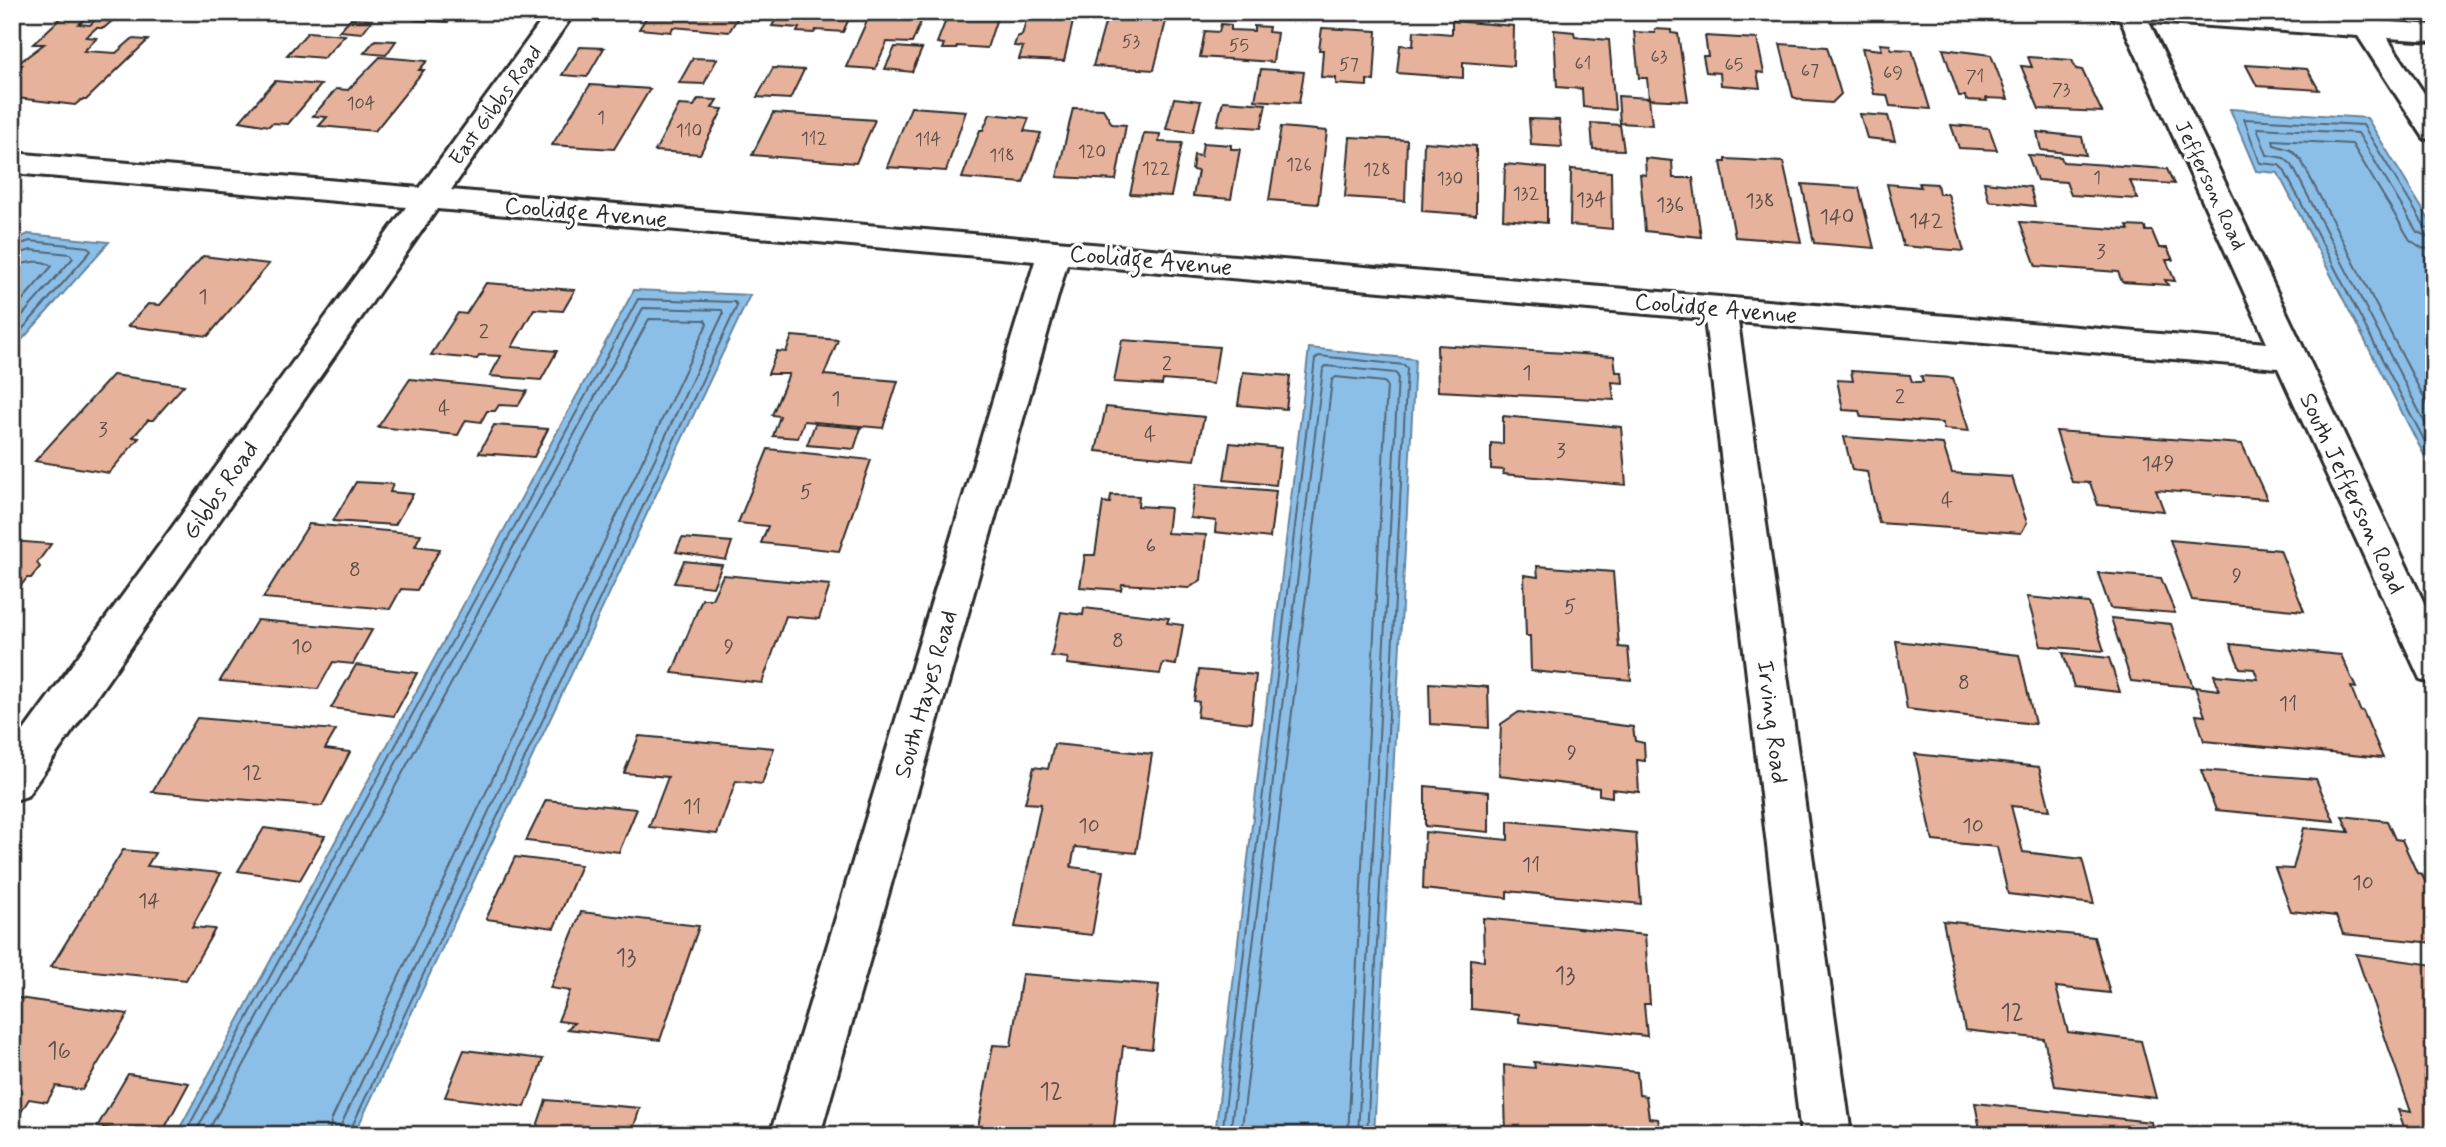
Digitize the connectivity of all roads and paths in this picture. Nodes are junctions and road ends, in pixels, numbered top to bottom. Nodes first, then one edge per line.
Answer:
1 (562, 12) edge
2 (2123, 12) edge
3 (2131, 13) edge
4 (2367, 29) junction
5 (2434, 33) edge
6 (2434, 131) edge
7 (12, 163) edge
8 (428, 199) junction
9 (1055, 252) junction
10 (1720, 309) junction
11 (2290, 357) junction
12 (2434, 667) edge
13 (12, 782) edge
14 (795, 1135) edge
15 (1826, 1135) edge

1 - 8 street, East Gibbs Road
2 - 3 street
3 - 4 street
3 - 11 street, Jefferson Road
4 - 5 street
4 - 6 street
7 - 8 street, Coolidge Avenue
8 - 9 street, Coolidge Avenue
8 - 13 street, Gibbs Road
9 - 10 street, Coolidge Avenue
9 - 14 street, South Hayes Road
10 - 11 street, Coolidge Avenue
10 - 15 street, Irving Road
11 - 12 street, South Jefferson Road

